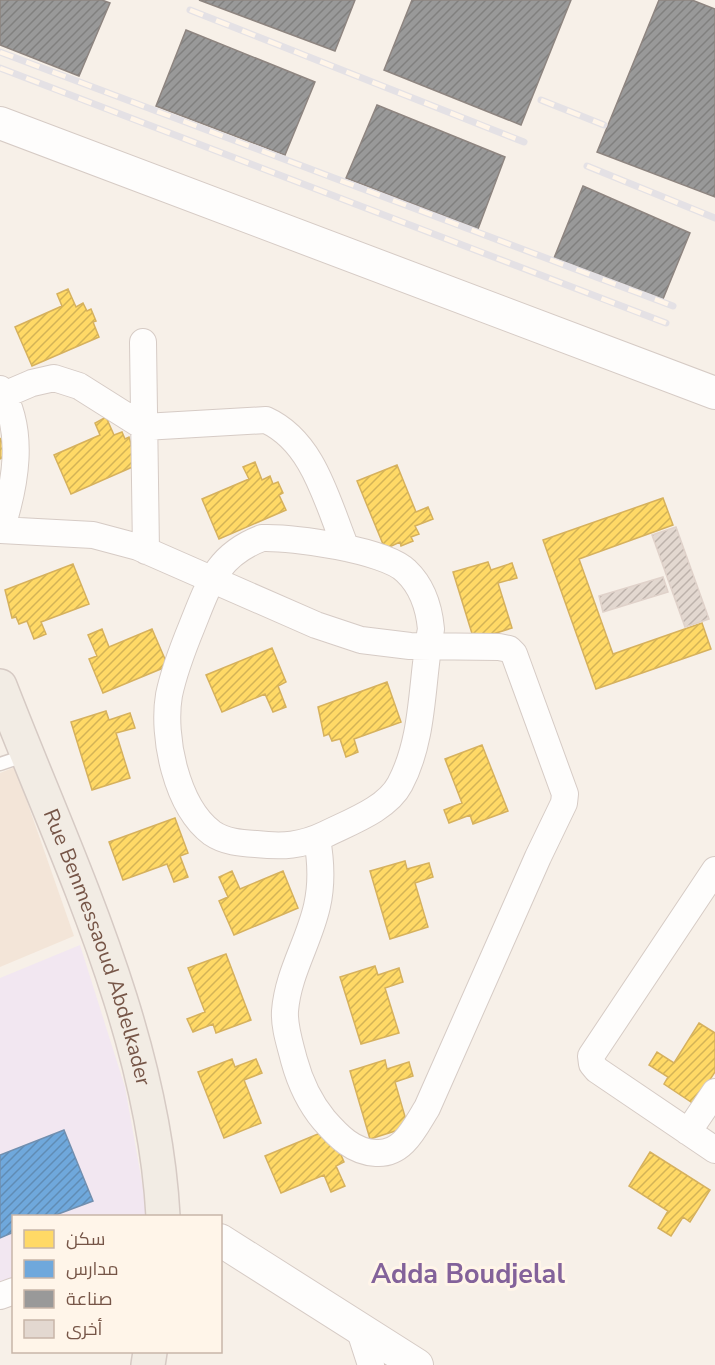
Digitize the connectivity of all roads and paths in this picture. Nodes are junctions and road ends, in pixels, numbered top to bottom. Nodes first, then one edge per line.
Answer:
1 (0, 123) edge
2 (143, 342) dead end
3 (2, 392) edge
4 (715, 393) edge
5 (144, 427) junction
6 (1, 530) edge
7 (346, 548) junction
8 (146, 551) junction
9 (211, 578) junction
10 (428, 646) junction
11 (0, 686) edge
12 (13, 760) edge
13 (317, 838) junction
14 (715, 870) edge
15 (715, 1092) edge
16 (688, 1132) junction
17 (715, 1150) edge
18 (164, 1215) edge
19 (222, 1241) edge
20 (359, 1328) junction
21 (371, 1365) edge
22 (417, 1365) edge

1 - 4 street
2 - 5 street
3 - 5 street
3 - 6 street
5 - 7 street
5 - 8 street
6 - 8 street
7 - 9 street
7 - 10 street
8 - 9 street
9 - 10 street
9 - 13 street
10 - 13 street
10 - 13 street
11 - 12 main road, Rue Benmessaoud Abdelkader
12 - 18 main road, Rue Benmessaoud Abdelkader
14 - 16 street
15 - 16 street
16 - 17 street
19 - 20 street
20 - 21 street
20 - 22 street

